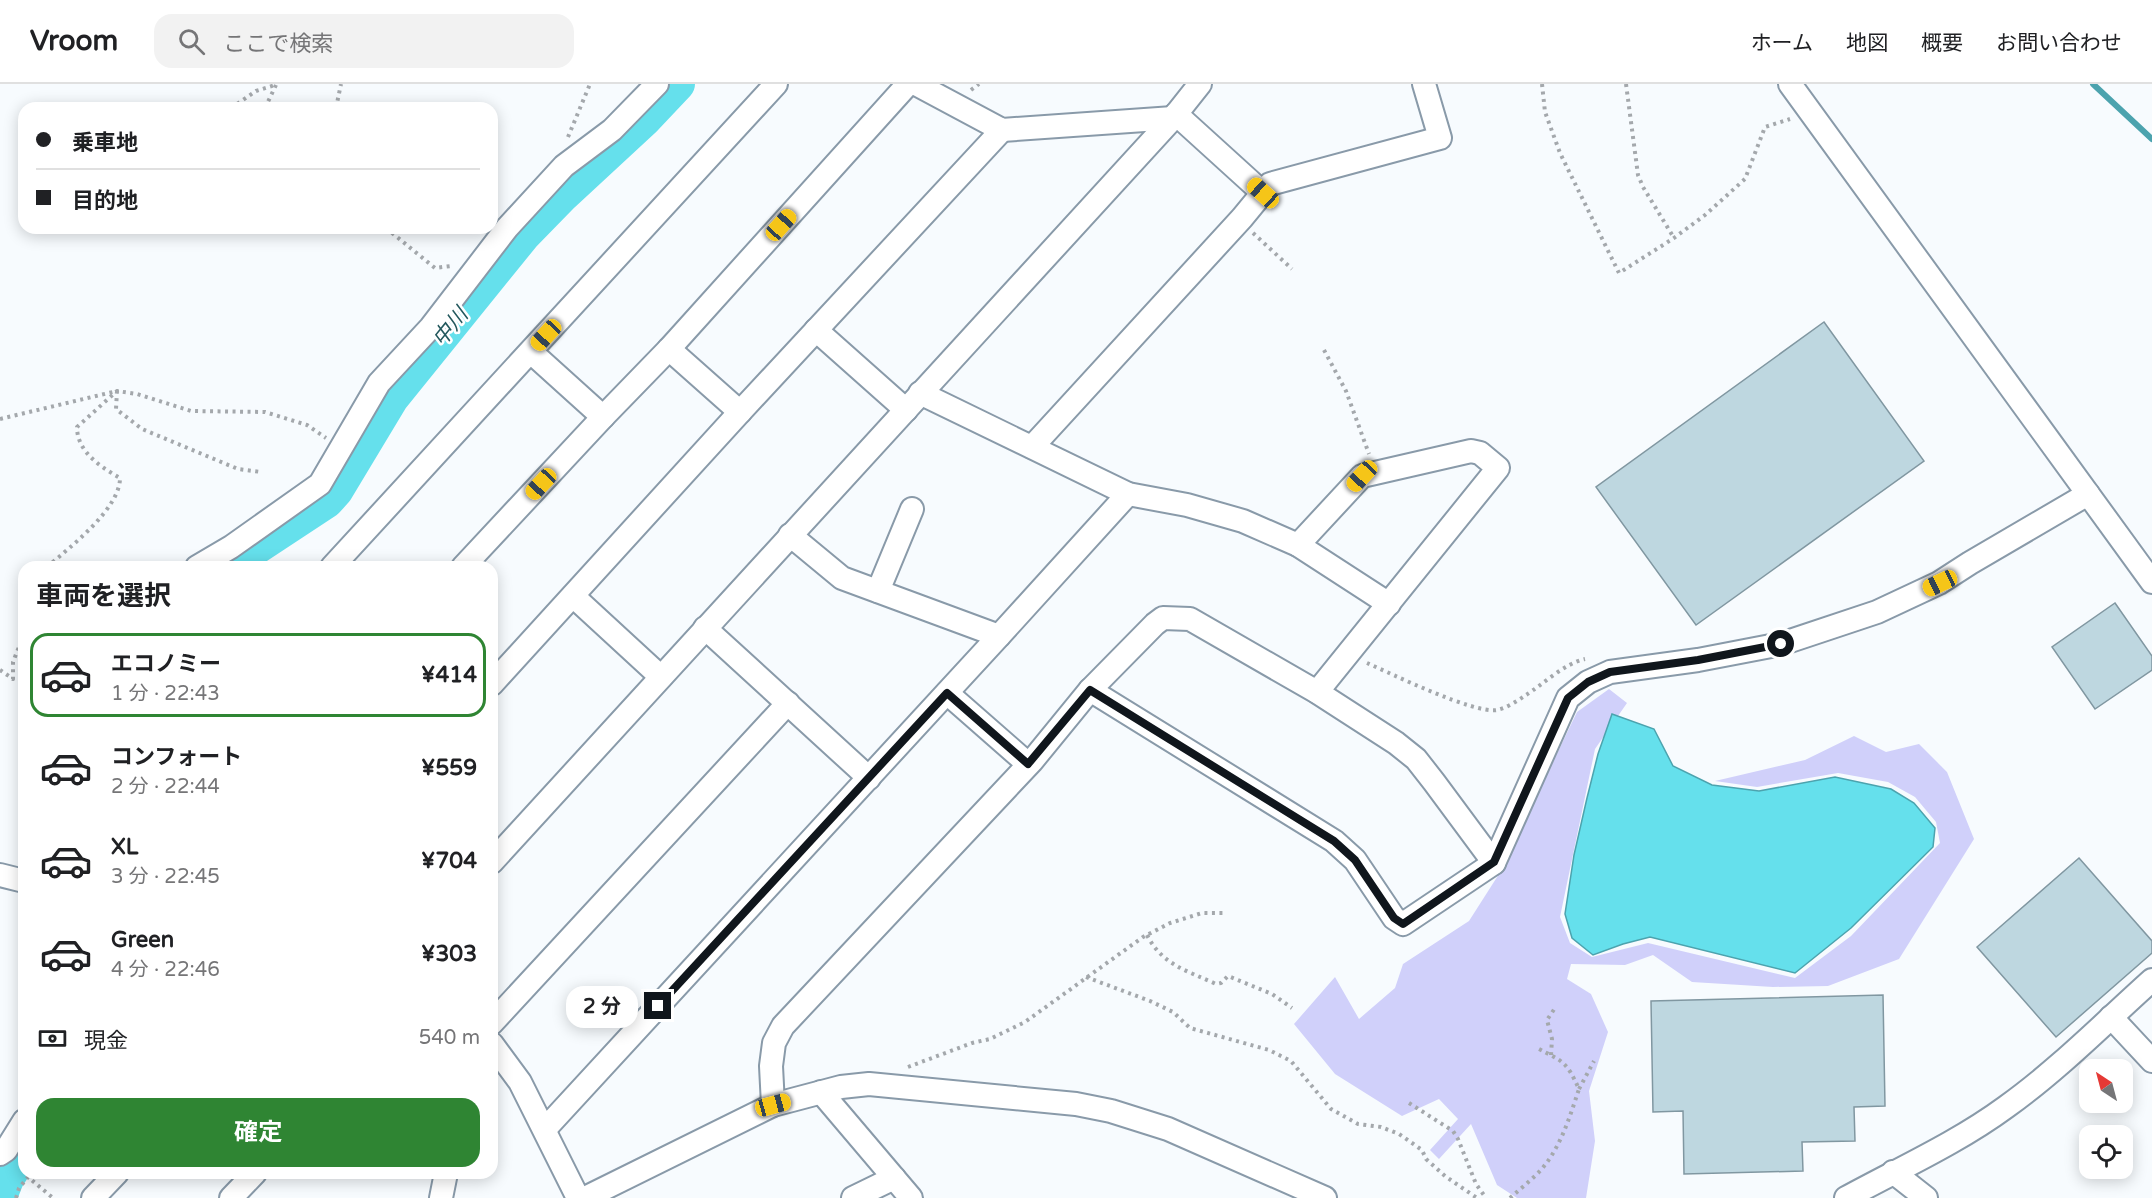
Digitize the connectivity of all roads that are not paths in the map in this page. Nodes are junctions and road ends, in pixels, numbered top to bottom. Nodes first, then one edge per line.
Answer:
1 (657, 84) edge
2 (776, 84) edge
3 (908, 84) edge
4 (916, 84) edge
5 (1200, 84) edge
6 (1424, 84) edge
7 (1791, 84) edge
8 (1174, 116) junction
9 (1002, 130) junction
10 (1263, 193) junction
11 (816, 330) junction
12 (669, 349) junction
13 (531, 352) junction
14 (913, 402) junction
15 (740, 412) junction
16 (603, 417) junction
17 (1032, 447) junction
18 (1128, 494) junction
19 (2088, 494) junction
20 (912, 509) dead end
21 (790, 535) junction
22 (1298, 545) junction
23 (207, 561) edge
24 (338, 561) edge
25 (469, 561) edge
26 (2152, 582) edge
27 (878, 591) junction
28 (573, 596) junction
29 (1389, 604) junction
30 (705, 628) junction
31 (999, 636) junction
32 (498, 675) edge
33 (662, 676) junction
34 (1090, 690) junction
35 (1317, 692) junction
36 (947, 693) junction
37 (788, 703) junction
38 (1028, 764) junction
39 (869, 778) junction
40 (498, 855) edge
41 (1494, 862) junction
42 (0, 875) edge
43 (18, 880) edge
44 (2152, 980) edge
45 (498, 1017) edge
46 (2111, 1017) junction
47 (498, 1052) edge
48 (2152, 1061) edge
49 (821, 1092) junction
50 (773, 1105) junction
51 (545, 1129) junction
52 (18, 1131) edge
53 (0, 1154) edge
54 (1893, 1172) junction
55 (111, 1179) edge
56 (249, 1179) edge
57 (446, 1179) edge
58 (894, 1179) junction
59 (93, 1198) edge
60 (231, 1198) edge
61 (441, 1198) edge
62 (578, 1198) edge
63 (585, 1198) edge
64 (853, 1198) edge
65 (911, 1198) edge
66 (1325, 1198) edge
67 (1846, 1198) edge
68 (1926, 1198) edge

1 - 23 street
2 - 13 street
3 - 12 street
4 - 9 street
5 - 8 street
6 - 10 street
7 - 19 street
8 - 9 street
8 - 10 street
8 - 14 street
9 - 11 street
10 - 17 street
11 - 14 street
11 - 15 street
12 - 15 street
12 - 16 street
13 - 16 street
13 - 24 street
14 - 17 street
14 - 21 street
15 - 28 street
16 - 25 street
17 - 18 street
18 - 22 street
18 - 31 street
19 - 26 street
19 - 41 street
20 - 27 street
21 - 27 street
21 - 30 street
22 - 29 street
22 - 29 street
27 - 31 street
28 - 32 street
28 - 33 street
29 - 35 street
30 - 33 street
30 - 37 street
31 - 36 street
33 - 40 street
34 - 35 street
34 - 38 street
34 - 41 street
35 - 41 street
36 - 38 street
36 - 39 street
37 - 39 street
37 - 45 street
38 - 50 street
39 - 51 street
42 - 43 street
44 - 46 street
46 - 48 street
46 - 54 street
47 - 51 street
49 - 50 street
49 - 58 street
49 - 66 street
50 - 63 street
51 - 62 street
52 - 53 street
54 - 67 street
54 - 68 street
55 - 59 street
56 - 60 street
57 - 61 street
58 - 64 street
58 - 65 street

